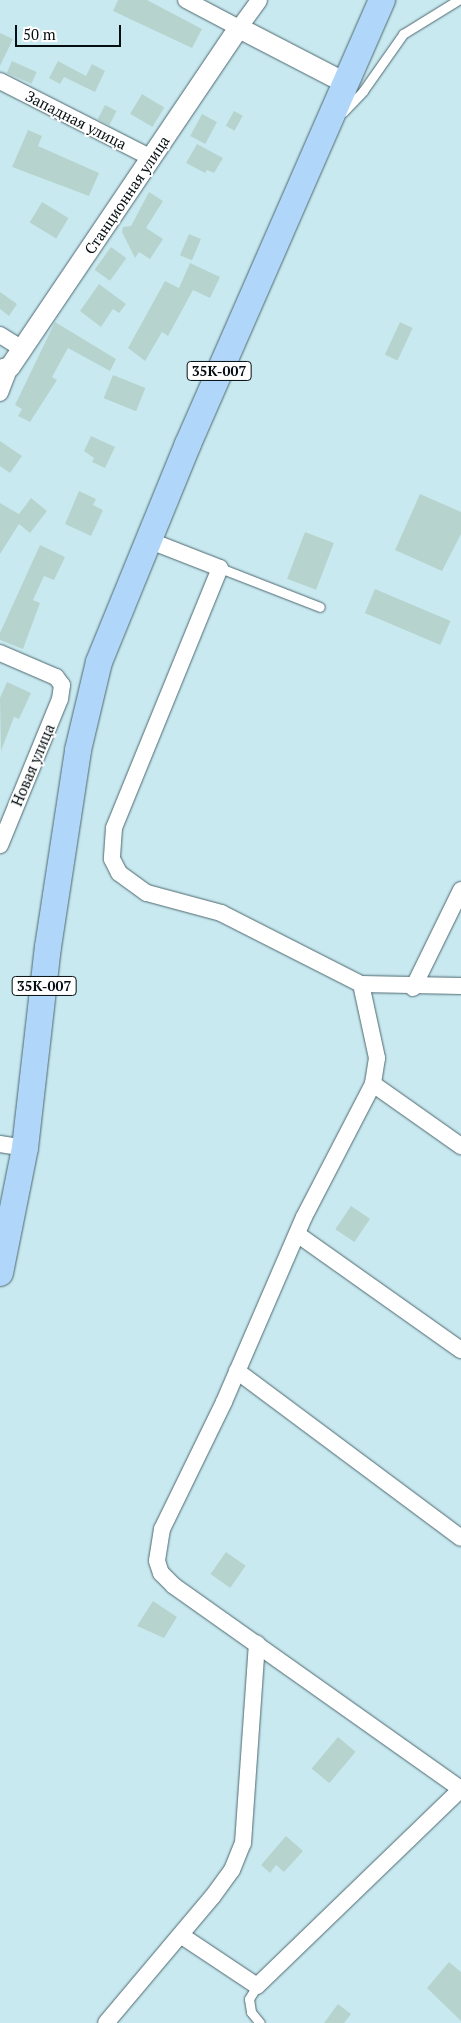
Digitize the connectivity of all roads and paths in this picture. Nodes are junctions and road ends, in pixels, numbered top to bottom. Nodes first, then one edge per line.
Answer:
1 (186, 0) edge
2 (258, 0) edge
3 (382, 0) edge
4 (458, 0) edge
5 (239, 28) junction
6 (0, 81) edge
7 (347, 84) junction
8 (325, 130) junction
9 (152, 158) junction
10 (0, 335) edge
11 (22, 349) junction
12 (5, 368) edge
13 (0, 392) edge
14 (148, 540) junction
15 (220, 568) junction
16 (320, 607) dead end
17 (0, 653) edge
18 (0, 845) edge
19 (461, 890) edge
20 (361, 984) junction
21 (461, 986) edge
22 (414, 988) junction
23 (373, 1084) junction
24 (12, 1146) edge
25 (461, 1146) edge
26 (297, 1234) junction
27 (0, 1273) edge
28 (461, 1350) edge
29 (237, 1372) junction
30 (461, 1538) edge
31 (258, 1643) junction
32 (461, 1789) edge
33 (182, 1936) junction
34 (257, 1986) junction
35 (106, 2023) edge
36 (260, 2023) edge

1 - 5 street
2 - 5 street, Станционная улица
3 - 7 main road, 35К-007
4 - 8 lane
5 - 7 street
5 - 9 street, Станционная улица
6 - 9 street, Западная улица
7 - 8 main road, 35К-007
8 - 14 main road, 35К-007
9 - 11 street, Станционная улица
10 - 11 street
11 - 12 street, Станционная улица
12 - 13 street, Станционная улица
14 - 15 street
14 - 24 main road, 35К-007
15 - 16 lane
15 - 20 street
17 - 18 street, Новая улица
19 - 22 street
20 - 22 street
20 - 23 street
21 - 22 street
23 - 25 street
23 - 26 street
24 - 27 main road, 35К-007
26 - 28 street
26 - 29 street
29 - 30 street
29 - 31 street
31 - 32 street
31 - 33 street
32 - 34 street
33 - 34 street
33 - 35 street
34 - 36 lane

